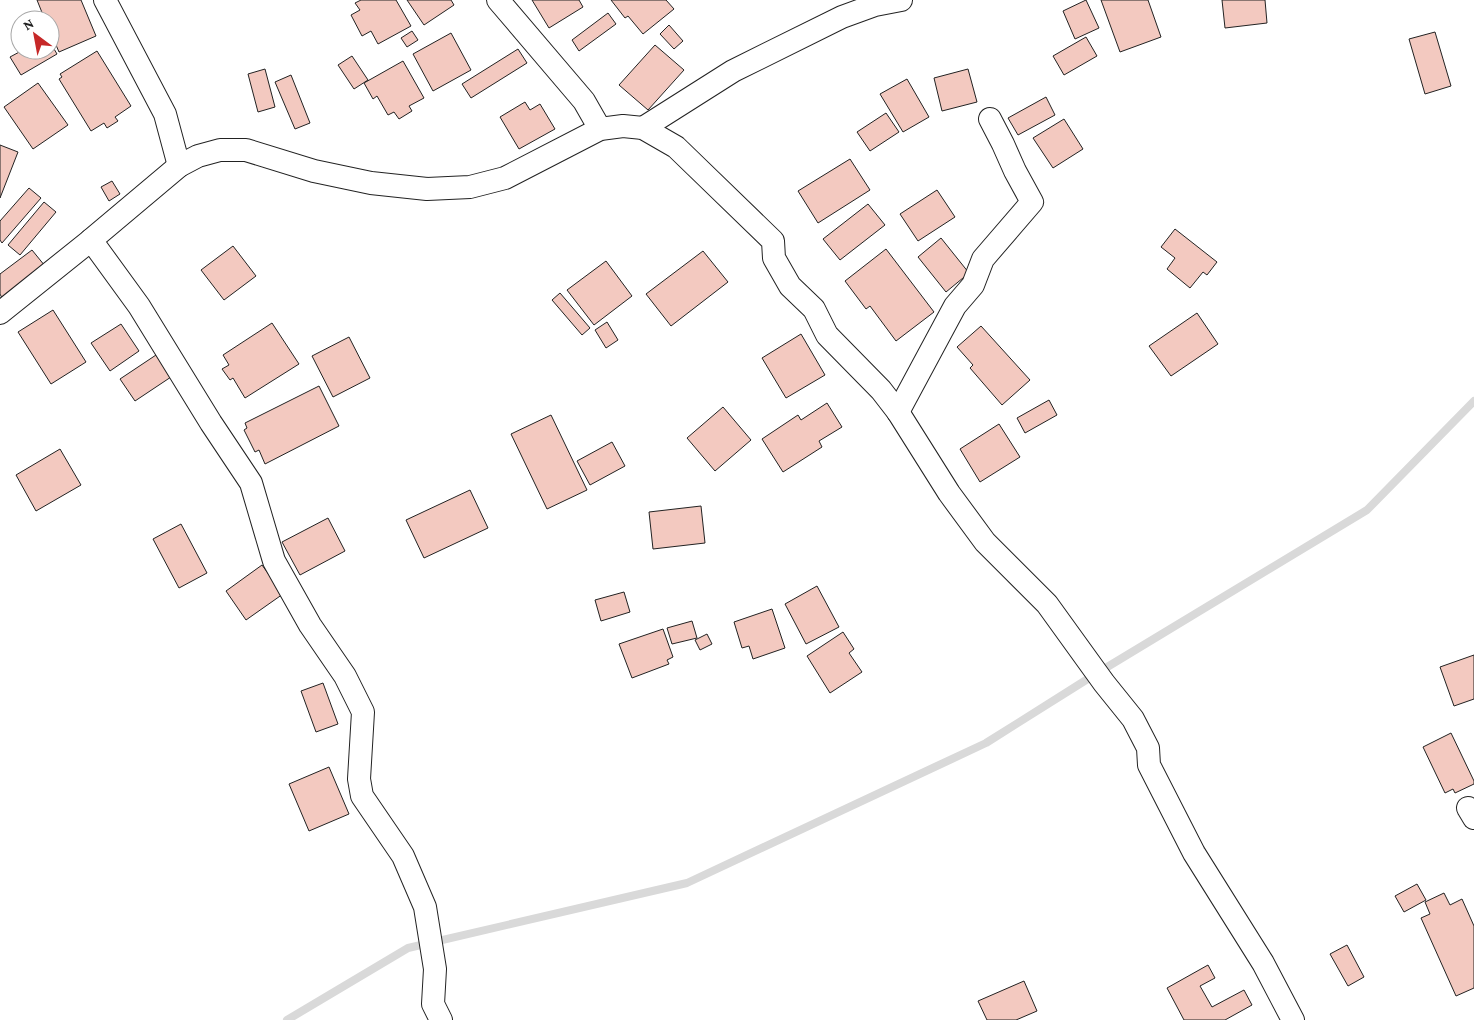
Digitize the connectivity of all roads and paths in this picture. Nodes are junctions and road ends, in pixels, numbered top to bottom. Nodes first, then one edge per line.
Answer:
1 (105, 0) edge
2 (498, 0) edge
3 (901, 0) edge
4 (990, 119) dead end
5 (643, 128) junction
6 (600, 129) junction
7 (179, 166) junction
8 (91, 240) junction
9 (0, 313) edge
10 (898, 412) junction
11 (441, 1020) edge
12 (1293, 1020) edge

1 - 7 street
2 - 6 street
3 - 5 street
4 - 10 street
5 - 6 street
5 - 10 street
6 - 7 street
7 - 8 street
8 - 9 street
8 - 11 street
10 - 12 street

